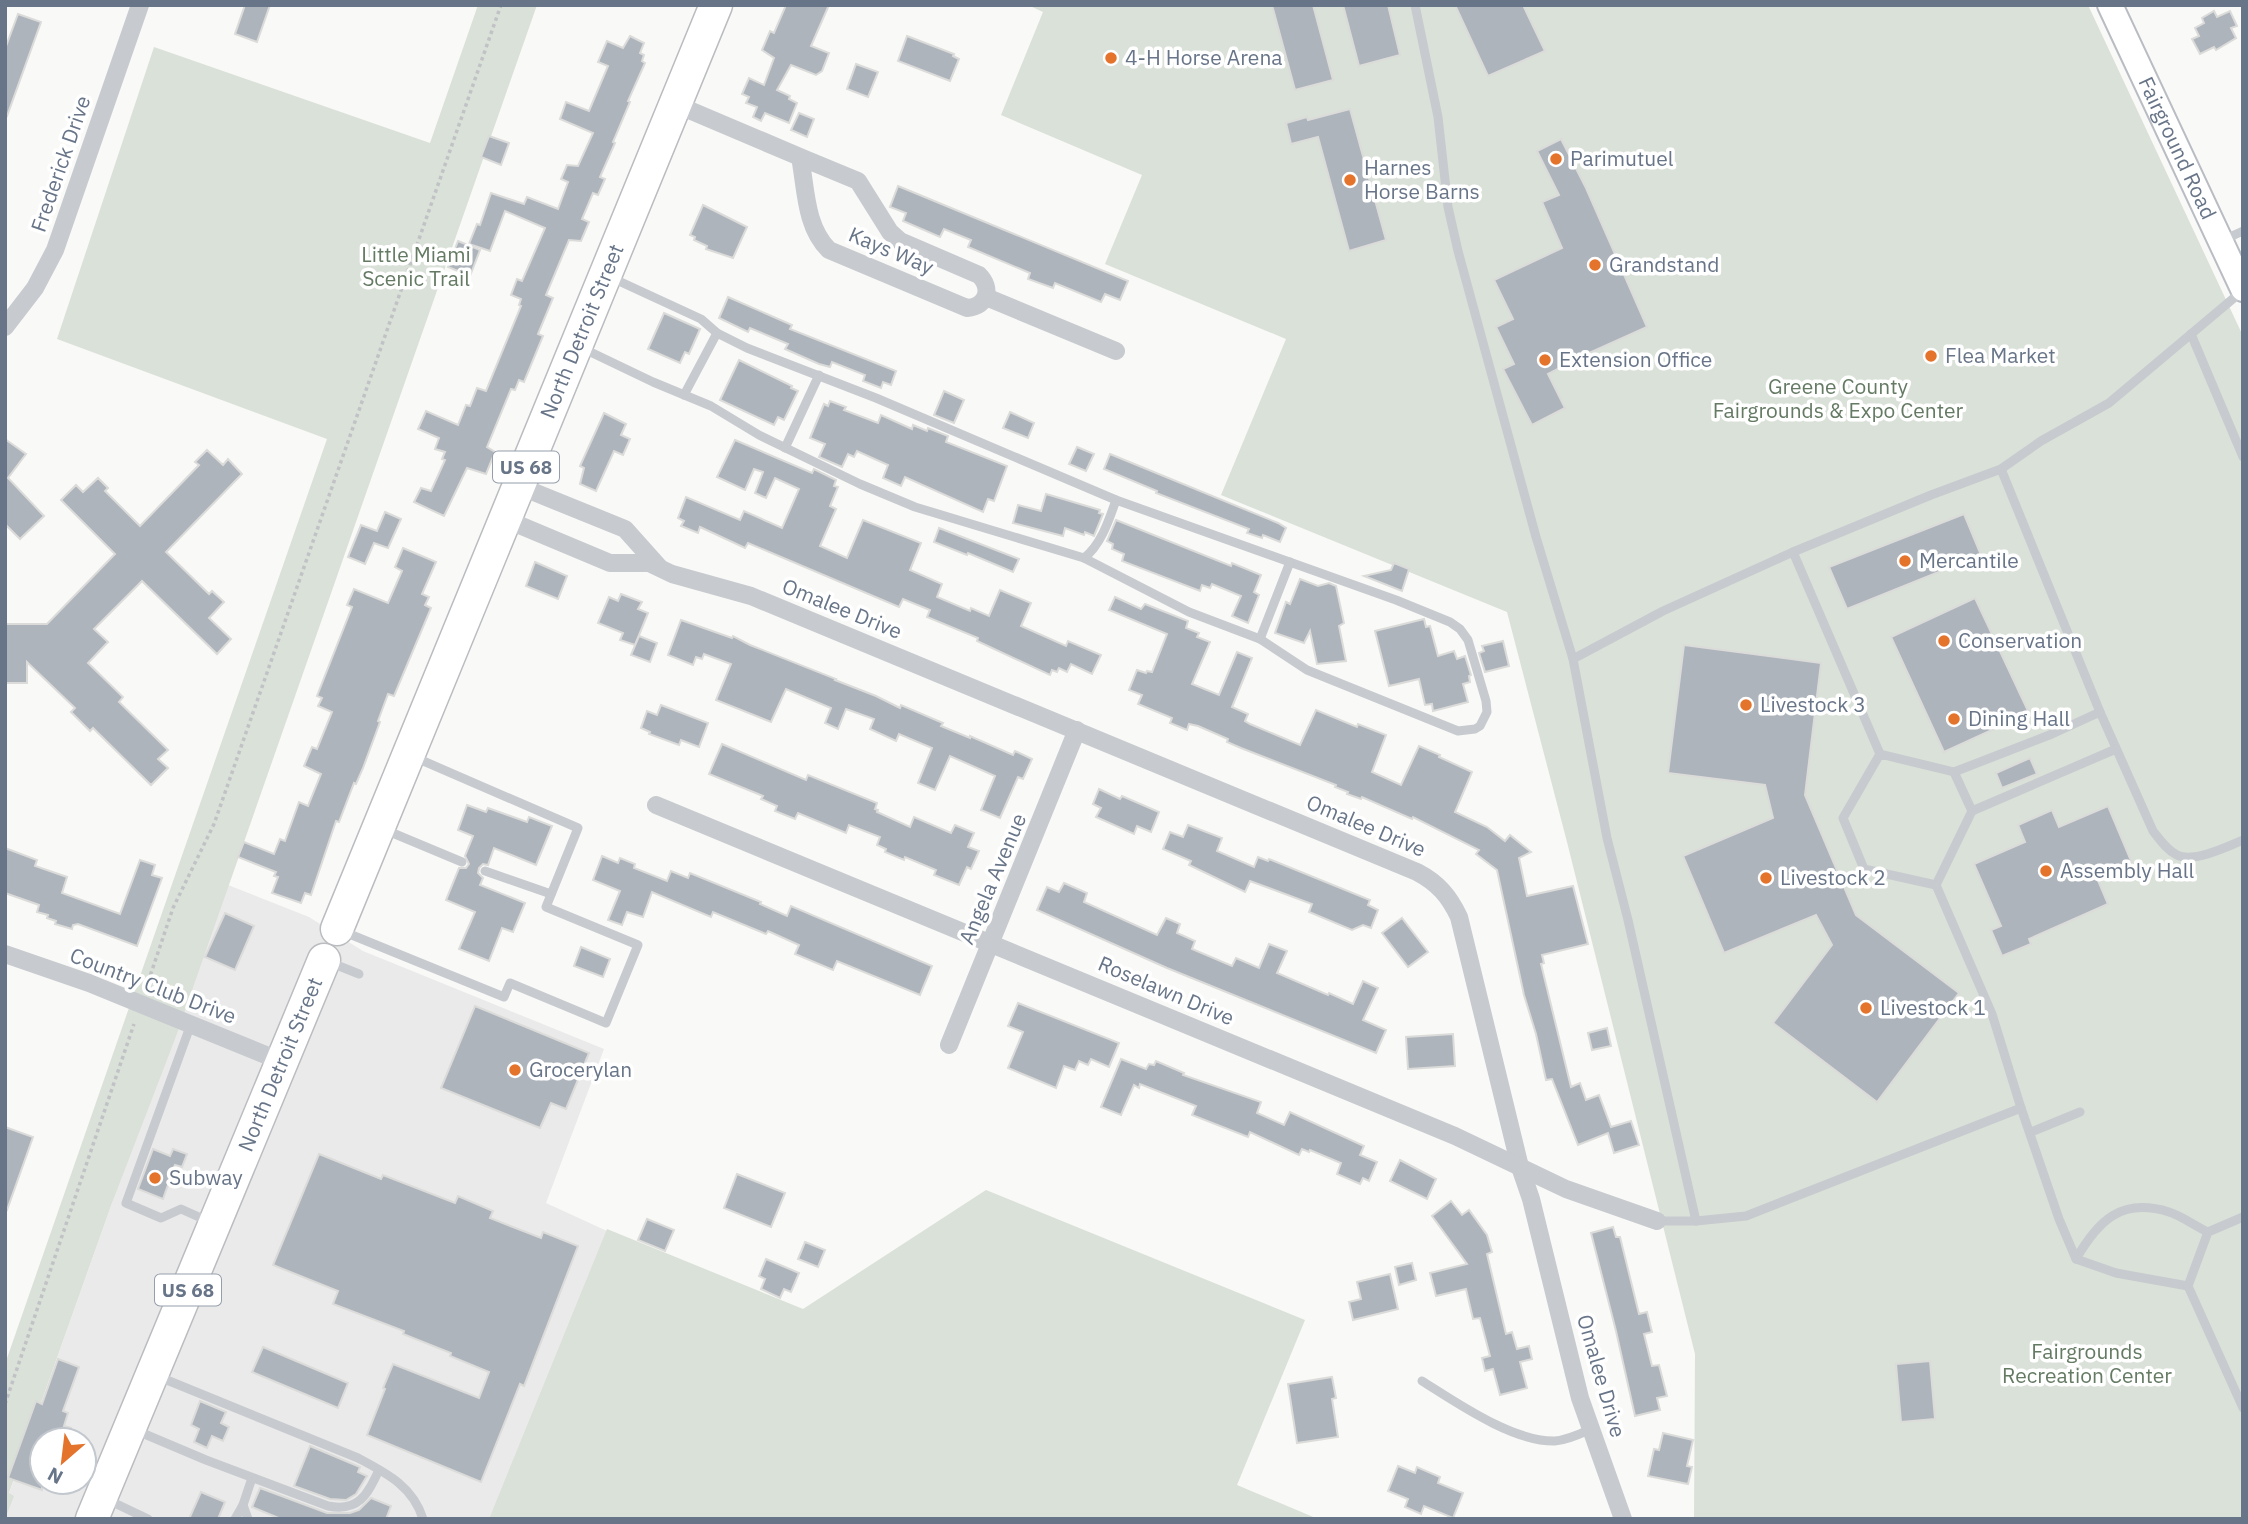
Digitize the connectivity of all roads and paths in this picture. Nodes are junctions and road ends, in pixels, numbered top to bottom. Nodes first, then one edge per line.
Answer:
1 (140, 5) edge
2 (501, 5) edge
3 (716, 5) edge
4 (1415, 5) edge
5 (2110, 5) edge
6 (675, 104) junction
7 (800, 157) junction
8 (2243, 231) edge
9 (2220, 242) junction
10 (605, 274) junction
11 (2243, 290) edge
12 (986, 297) junction
13 (5, 327) edge
14 (717, 333) junction
15 (2190, 334) junction
16 (576, 345) junction
17 (1116, 351) dead end
18 (819, 375) junction
19 (684, 395) junction
20 (785, 448) junction
21 (2243, 457) edge
22 (2001, 469) junction
23 (519, 486) junction
24 (1116, 500) junction
25 (505, 520) junction
26 (1793, 552) junction
27 (1084, 558) junction
28 (1290, 562) junction
29 (659, 567) junction
30 (1260, 639) junction
31 (1573, 659) junction
32 (2100, 712) junction
33 (1077, 730) junction
34 (2116, 749) junction
35 (1880, 754) junction
36 (409, 755) junction
37 (1954, 772) junction
38 (656, 804) dead end
39 (1972, 811) junction
40 (379, 827) junction
41 (2243, 840) edge
42 (462, 862) dead end
43 (485, 870) dead end
44 (1936, 885) junction
45 (551, 894) junction
46 (337, 929) joint
47 (990, 943) junction
48 (5, 954) edge
49 (324, 960) joint
50 (359, 974) dead end
51 (146, 988) dead end
52 (134, 1024) dead end
53 (191, 1024) junction
54 (949, 1045) dead end
55 (283, 1062) junction
56 (2021, 1108) junction
57 (2080, 1112) dead end
58 (2031, 1132) junction
59 (1520, 1167) junction
60 (2243, 1217) edge
61 (1657, 1220) joint
62 (1696, 1221) junction
63 (215, 1224) junction
64 (2208, 1232) junction
65 (2076, 1259) junction
66 (2188, 1286) junction
67 (152, 1374) junction
68 (1422, 1381) dead end
69 (5, 1404) edge
70 (2243, 1408) edge
71 (130, 1428) junction
72 (1591, 1429) junction
73 (379, 1469) junction
74 (252, 1478) junction
75 (243, 1505) junction
76 (97, 1508) edge
77 (148, 1519) edge
78 (235, 1519) edge
79 (248, 1519) edge
80 (423, 1519) edge
81 (1623, 1519) edge

1 - 13 street, Frederick Drive
2 - 51 path
3 - 6 highway, North Detroit Street / US 68
4 - 31 lane
5 - 9 street, Fairground Road
6 - 7 street, Kays Way
6 - 10 highway, North Detroit Street / US 68
7 - 12 street, Kays Way
7 - 12 street, Kays Way
8 - 9 lane
9 - 11 street, Fairground Road
10 - 14 lane
10 - 16 highway, North Detroit Street / US 68
11 - 15 lane
12 - 17 street
14 - 18 lane
14 - 19 lane
15 - 21 lane
15 - 22 lane
16 - 19 lane
16 - 23 highway, North Detroit Street / US 68
18 - 20 lane
18 - 24 lane
19 - 20 lane
20 - 27 lane
22 - 26 lane
22 - 32 lane
23 - 25 highway, North Detroit Street / US 68
23 - 29 street, Omalee Drive
24 - 27 lane
24 - 28 lane
25 - 29 street, Omalee Drive
25 - 36 highway, North Detroit Street / US 68
26 - 31 lane
26 - 35 lane
27 - 30 lane
28 - 30 lane
28 - 30 lane
29 - 33 street, Omalee Drive
31 - 62 lane
32 - 34 lane
32 - 37 lane
33 - 47 street, Angela Avenue
33 - 59 street, Omalee Drive
34 - 39 lane
34 - 41 lane
35 - 37 lane
35 - 44 lane
36 - 40 highway, North Detroit Street / US 68
36 - 45 lane
37 - 39 lane
38 - 47 street, Roselawn Drive
39 - 44 lane
40 - 42 lane
40 - 46 highway, North Detroit Street / US 68
43 - 45 lane
44 - 56 lane
45 - 46 lane
47 - 54 street, Angela Avenue
47 - 59 street, Roselawn Drive
48 - 53 street, Country Club Drive
49 - 50 lane
49 - 55 highway, North Detroit Street / US 68
52 - 69 path
53 - 55 street, Country Club Drive
53 - 63 lane
55 - 63 highway, North Detroit Street / US 68
56 - 58 lane
56 - 62 lane
57 - 58 lane
58 - 65 lane
59 - 61 street, Roselawn Drive
59 - 72 street, Omalee Drive
60 - 64 lane
61 - 62 lane
63 - 67 highway, North Detroit Street / US 68
64 - 65 lane
64 - 66 lane
65 - 66 lane
66 - 70 lane
67 - 71 highway, North Detroit Street / US 68
67 - 73 lane
68 - 72 lane
71 - 74 lane
71 - 76 highway, North Detroit Street / US 68
72 - 81 street, Omalee Drive
73 - 74 lane
73 - 80 lane
74 - 75 lane
75 - 78 lane
75 - 79 lane
76 - 77 lane

